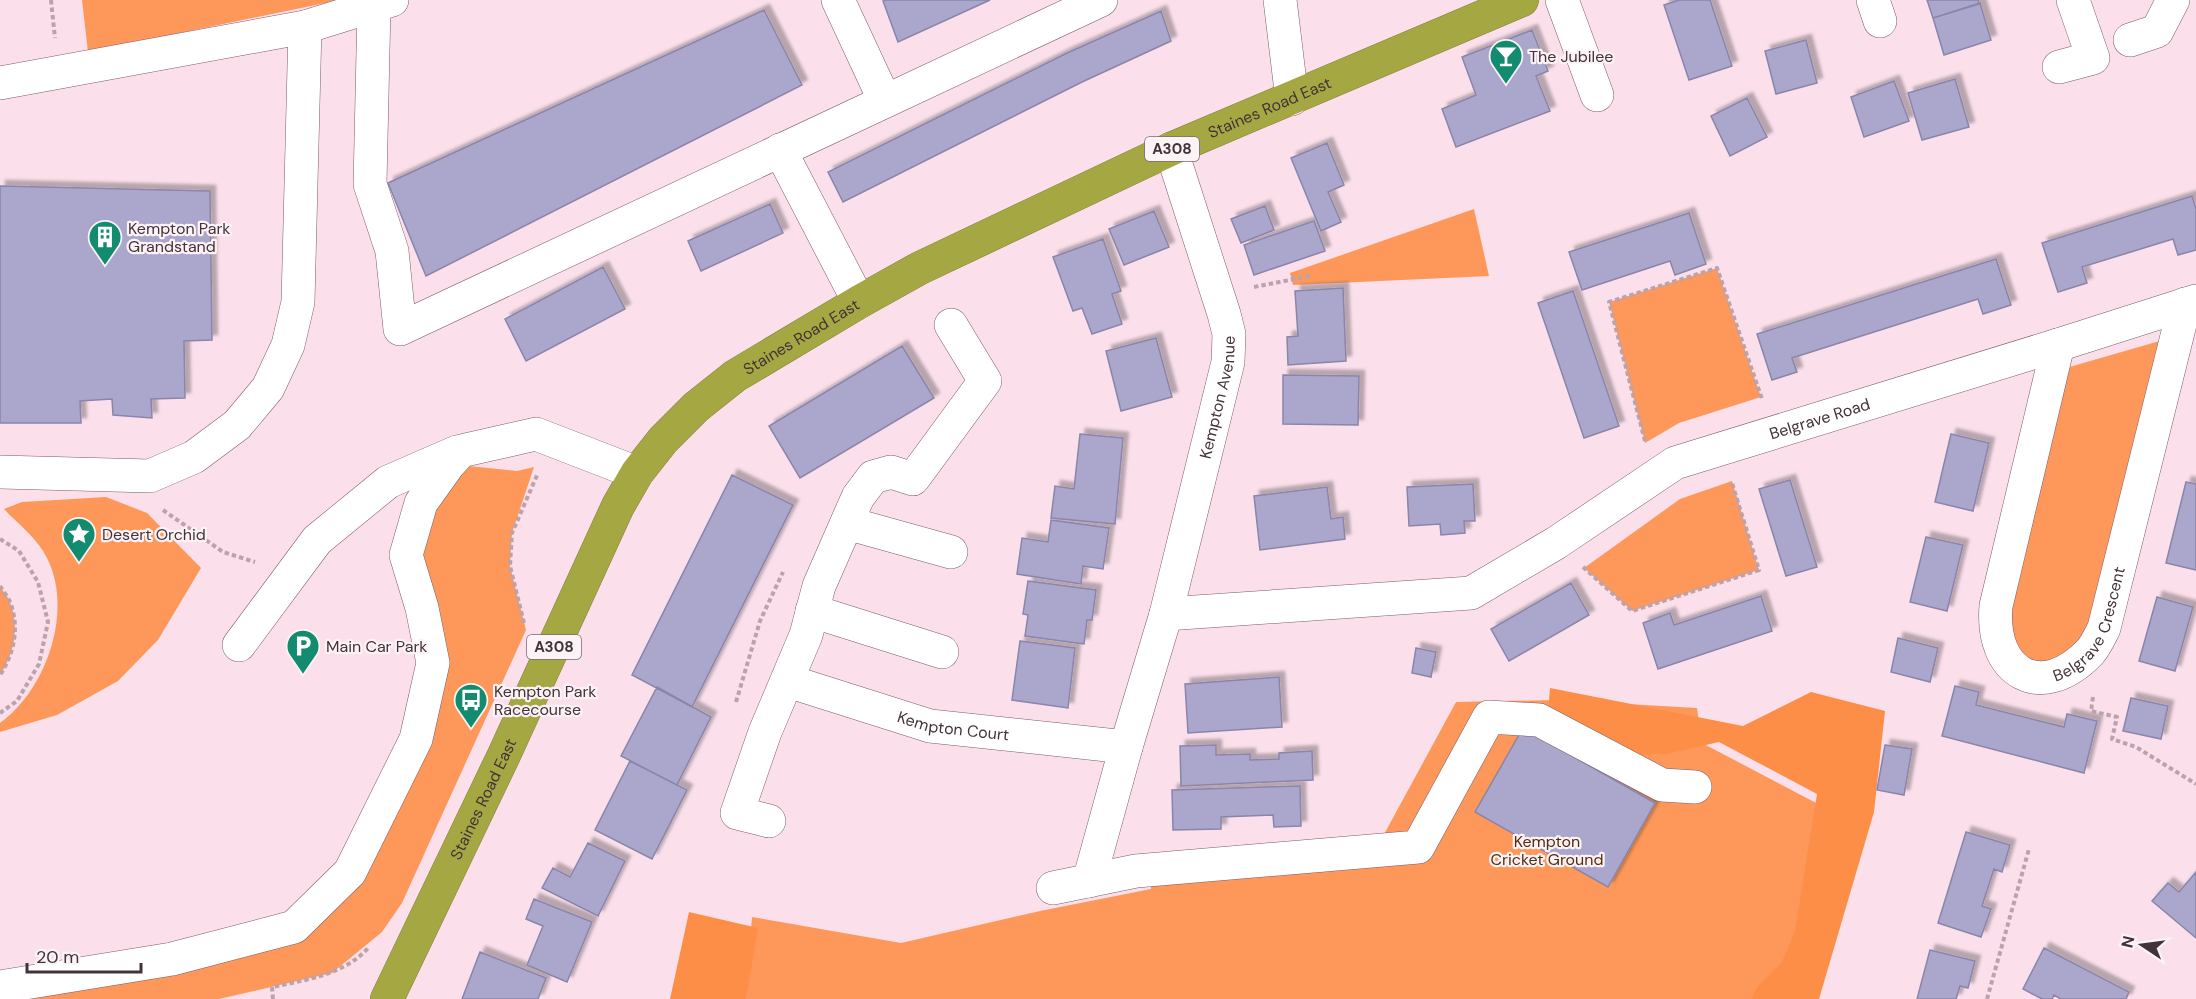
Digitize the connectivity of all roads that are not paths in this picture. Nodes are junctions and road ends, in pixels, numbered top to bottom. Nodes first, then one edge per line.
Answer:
1 (837, 0) edge
2 (1101, 0) edge
3 (1280, 0) edge
4 (1522, 0) edge
5 (1562, 0) edge
6 (2073, 0) edge
7 (2173, 0) edge
8 (383, 3) edge
9 (305, 27) junction
10 (2130, 40) dead end
11 (2059, 67) dead end
12 (0, 83) edge
13 (1597, 94) dead end
14 (1292, 99) junction
15 (885, 101) junction
16 (1171, 149) junction
17 (780, 150) junction
18 (859, 302) junction
19 (2191, 302) edge
20 (951, 325) dead end
21 (2058, 345) junction
22 (461, 451) junction
23 (0, 472) edge
24 (637, 472) junction
25 (847, 523) junction
26 (951, 552) dead end
27 (1166, 614) junction
28 (809, 623) junction
29 (239, 645) dead end
30 (942, 652) dead end
31 (788, 681) junction
32 (1126, 747) junction
33 (1695, 787) dead end
34 (769, 821) dead end
35 (1089, 881) junction
36 (1053, 888) dead end
37 (0, 987) edge
38 (387, 999) edge

1 - 15 street
2 - 15 street
3 - 14 street
4 - 14 highway, Staines Road East / A308
5 - 13 street
6 - 11 street
7 - 10 street
8 - 9 street
8 - 17 street
9 - 12 street
9 - 23 street
14 - 16 highway, Staines Road East / A308
15 - 17 street
16 - 18 highway, Staines Road East / A308
16 - 27 street, Kempton Avenue
17 - 18 street
18 - 24 highway, Staines Road East / A308
19 - 21 street, Belgrave Road
19 - 21 street, Belgrave Crescent
20 - 25 street
21 - 27 street, Belgrave Road
22 - 24 street
22 - 29 street
22 - 37 street
24 - 38 highway, Staines Road East / A308
25 - 26 street
25 - 28 street
27 - 32 street, Kempton Avenue
28 - 30 street
28 - 31 street
31 - 32 street, Kempton Court
31 - 34 street
32 - 35 street, Kempton Avenue
33 - 35 street
35 - 36 street

